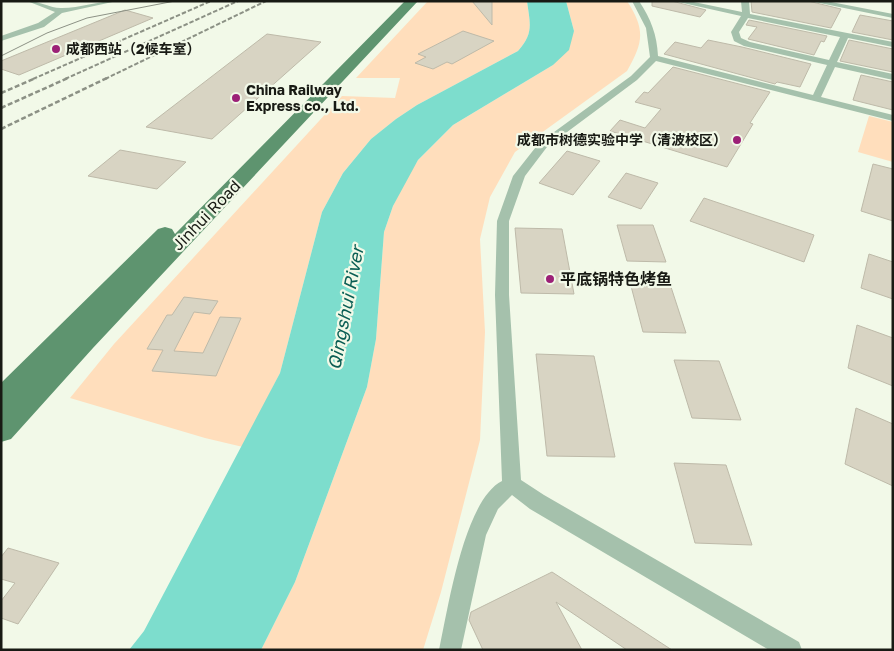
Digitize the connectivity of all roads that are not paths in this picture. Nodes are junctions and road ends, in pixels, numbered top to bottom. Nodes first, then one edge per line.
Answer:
1 (30, 1) edge
2 (114, 1) edge
3 (397, 1) edge
4 (412, 1) edge
5 (635, 1) edge
6 (678, 1) edge
7 (745, 1) edge
8 (813, 1) edge
9 (60, 11) junction
10 (746, 15) junction
11 (893, 16) edge
12 (845, 35) junction
13 (1, 39) edge
14 (893, 45) edge
15 (654, 58) junction
16 (831, 63) junction
17 (893, 77) edge
18 (816, 98) junction
19 (893, 118) edge
20 (11, 380) edge
21 (1, 400) edge
22 (1, 430) edge
23 (513, 485) junction
24 (450, 650) edge
25 (791, 650) edge

1 - 9 street
2 - 9 street
3 - 20 main road, Jinhui Road
4 - 22 main road, Jinhui Road
5 - 15 street
6 - 10 street
7 - 10 street
8 - 11 street
9 - 13 street
10 - 12 street
10 - 16 street
12 - 14 street
12 - 16 street
15 - 18 street
15 - 23 street
16 - 17 street
16 - 18 street
18 - 19 street
20 - 21 main road, Jinhui Road
23 - 24 street
23 - 25 street

